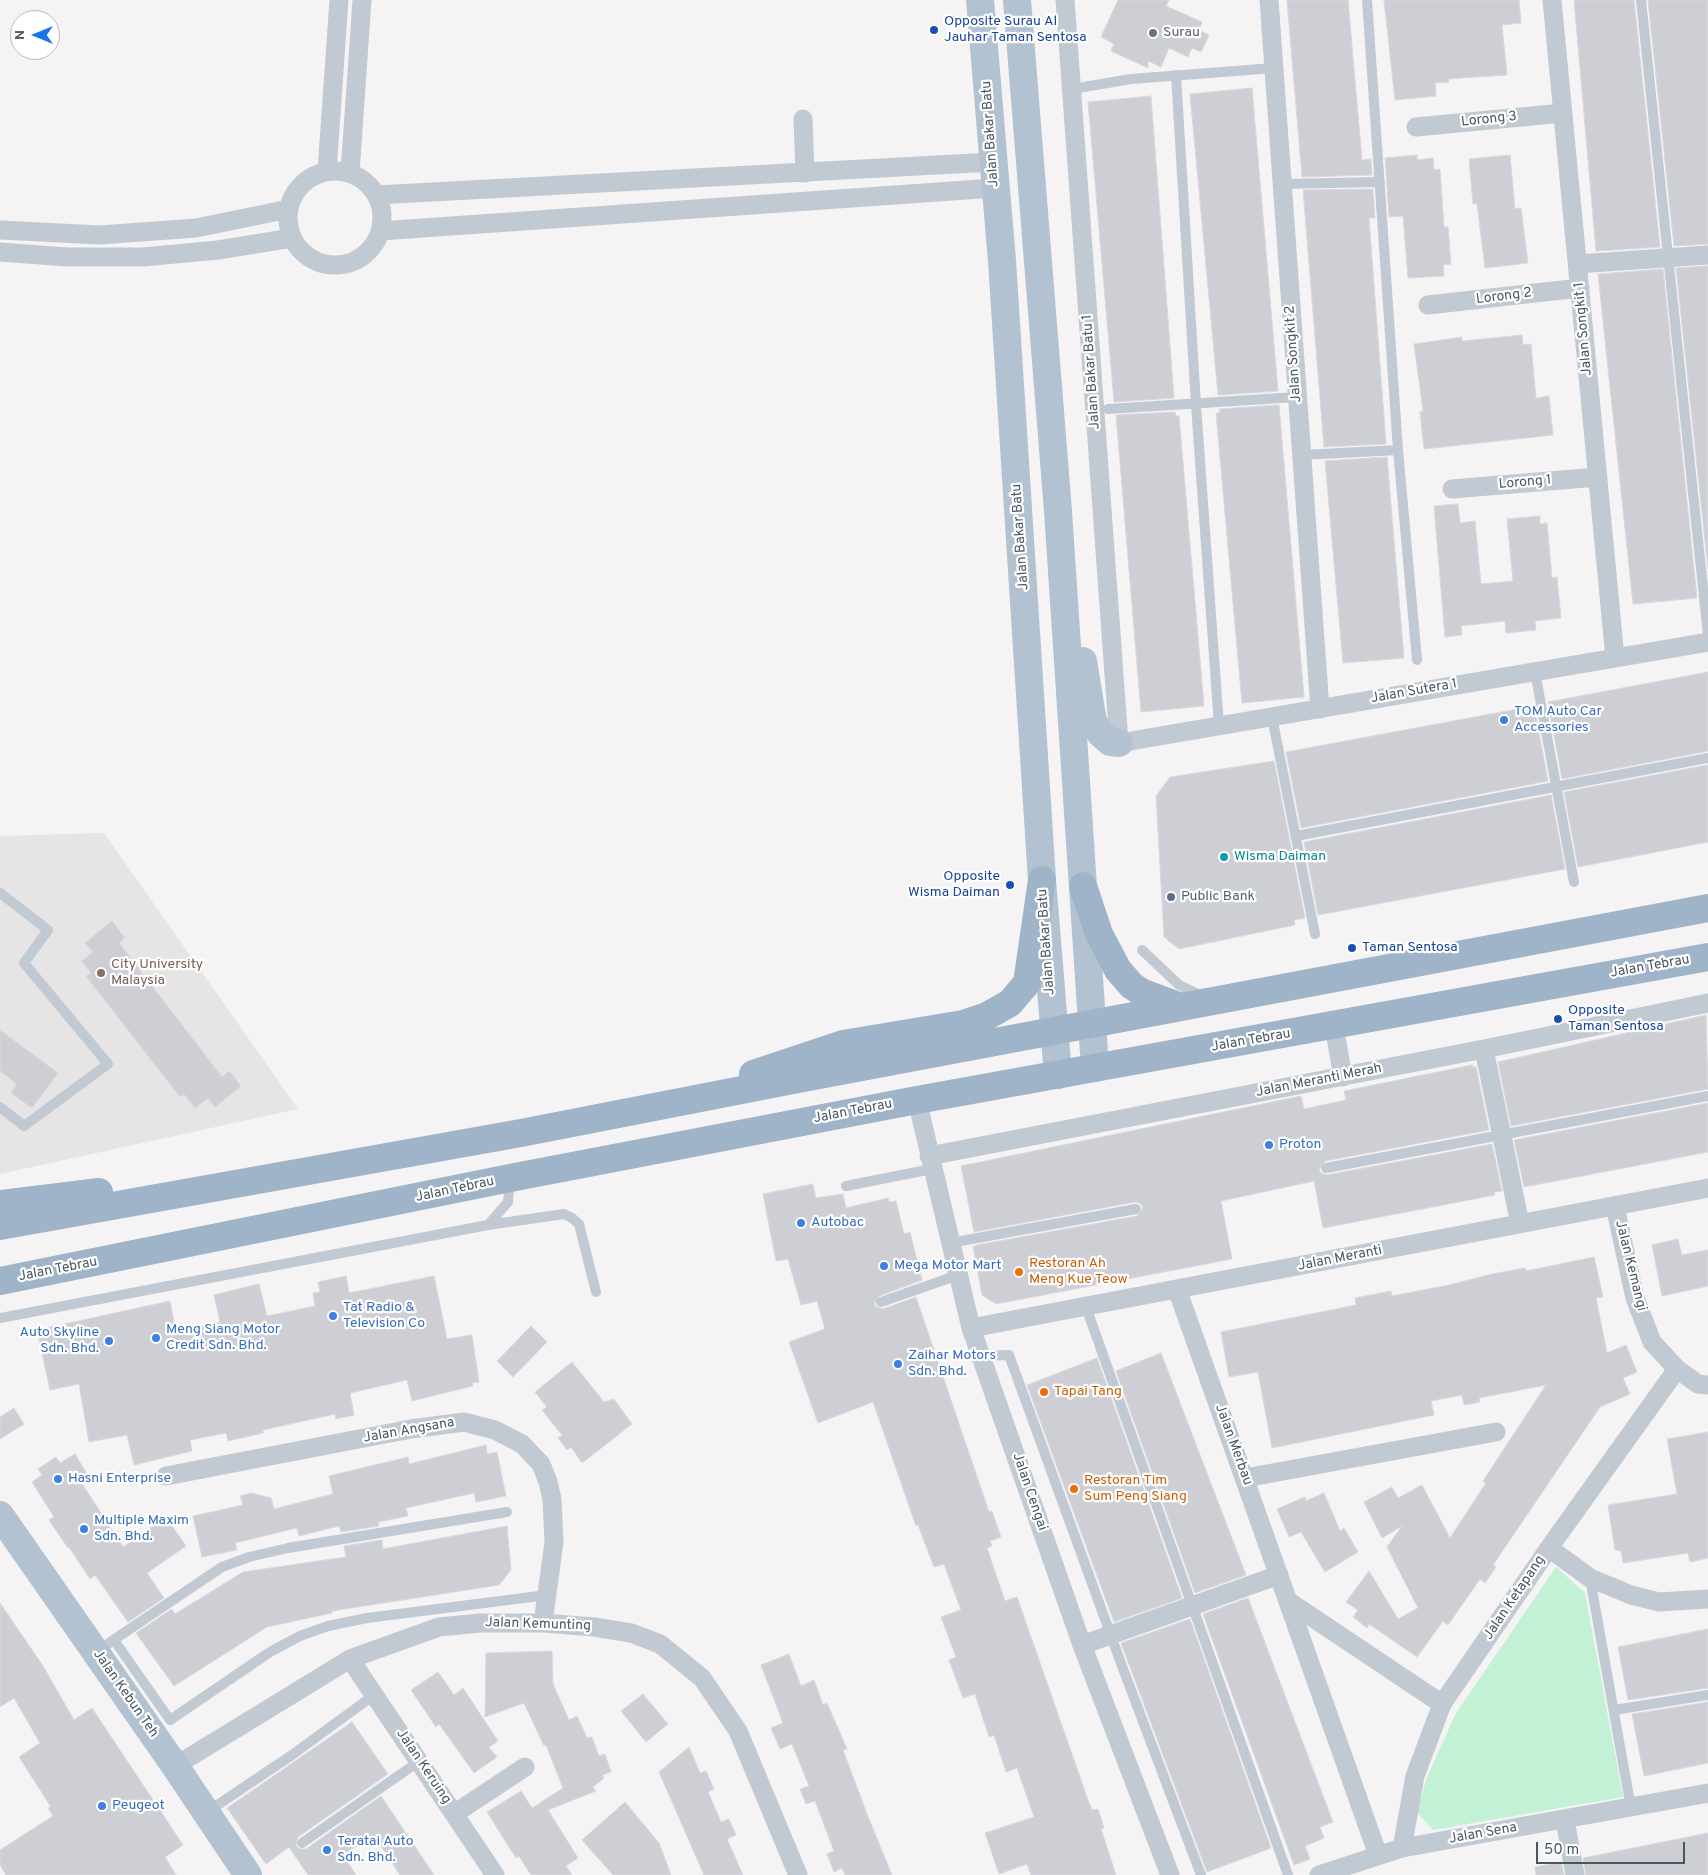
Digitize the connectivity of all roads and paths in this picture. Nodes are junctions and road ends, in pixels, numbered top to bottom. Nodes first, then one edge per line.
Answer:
1 (339, 0) edge
2 (362, 0) edge
3 (980, 0) edge
4 (1011, 0) edge
5 (1017, 0) edge
6 (1065, 0) edge
7 (1269, 0) edge
8 (1367, 0) edge
9 (1552, 0) edge
10 (1641, 0) edge
11 (1274, 68) junction
12 (1176, 75) junction
13 (1072, 89) junction
14 (1563, 113) junction
15 (803, 119) dead end
16 (1416, 127) dead end
17 (327, 171) junction
18 (350, 173) junction
19 (805, 173) junction
20 (999, 175) junction
21 (1380, 182) junction
22 (1282, 184) junction
23 (376, 195) junction
24 (289, 209) junction
25 (0, 230) edge
26 (380, 231) junction
27 (292, 238) junction
28 (0, 252) edge
29 (1708, 255) edge
30 (1670, 258) junction
31 (1578, 264) junction
32 (1580, 288) junction
33 (1428, 305) dead end
34 (1298, 397) junction
35 (1196, 405) junction
36 (1108, 409) dead end
37 (1398, 450) junction
38 (1302, 454) junction
39 (1598, 477) junction
40 (1452, 489) dead end
41 (1058, 512) junction
42 (1066, 627) junction
43 (1708, 635) edge
44 (1708, 642) edge
45 (1615, 658) junction
46 (1417, 660) dead end
47 (1535, 672) junction
48 (1320, 709) junction
49 (1272, 717) junction
50 (1219, 726) junction
51 (1119, 743) junction
52 (1708, 758) edge
53 (1556, 787) junction
54 (1296, 836) junction
55 (1042, 880) junction
56 (1574, 882) dead end
57 (1083, 886) junction
58 (0, 892) edge
59 (1708, 908) edge
60 (1315, 934) dead end
61 (1142, 950) dead end
62 (1708, 957) edge
63 (1217, 1000) junction
64 (1708, 1003) edge
65 (1184, 1007) junction
66 (1092, 1024) junction
67 (1334, 1026) junction
68 (1054, 1032) junction
69 (1484, 1049) junction
70 (1095, 1068) junction
71 (1058, 1075) junction
72 (1342, 1076) junction
73 (1708, 1096) edge
74 (917, 1100) junction
75 (687, 1101) junction
76 (0, 1107) edge
77 (1502, 1136) junction
78 (931, 1163) junction
79 (1326, 1168) dead end
80 (277, 1177) junction
81 (510, 1178) junction
82 (846, 1186) dead end
83 (1708, 1188) edge
84 (0, 1204) edge
85 (1615, 1206) junction
86 (1136, 1208) dead end
87 (1520, 1224) junction
88 (488, 1225) junction
89 (0, 1226) edge
90 (950, 1243) junction
91 (958, 1275) junction
92 (0, 1282) edge
93 (1178, 1289) junction
94 (596, 1292) dead end
95 (881, 1302) dead end
96 (1086, 1307) junction
97 (0, 1318) edge
98 (971, 1328) junction
99 (981, 1356) junction
100 (1676, 1369) junction
101 (1708, 1385) edge
102 (1496, 1432) dead end
103 (166, 1476) dead end
104 (1244, 1478) junction
105 (507, 1512) dead end
106 (0, 1515) edge
107 (1549, 1548) junction
108 (1279, 1575) junction
109 (1590, 1578) junction
110 (547, 1595) junction
111 (1708, 1599) edge
112 (1288, 1601) junction
113 (1193, 1605) junction
114 (543, 1623) junction
115 (1110, 1635) junction
116 (1082, 1644) junction
117 (105, 1646) junction
118 (350, 1659) junction
119 (374, 1695) junction
120 (1708, 1695) edge
121 (1442, 1704) junction
122 (1614, 1710) junction
123 (418, 1762) junction
124 (175, 1766) junction
125 (525, 1767) dead end
126 (1708, 1793) edge
127 (1632, 1808) junction
128 (206, 1813) junction
129 (454, 1814) junction
130 (1565, 1820) junction
131 (302, 1843) dead end
132 (1402, 1848) junction
133 (1378, 1855) junction
134 (248, 1875) edge
135 (495, 1875) edge
136 (798, 1875) edge
137 (1170, 1875) edge
138 (1201, 1875) edge
139 (1288, 1875) edge
140 (1319, 1875) edge
141 (1575, 1875) edge

1 - 17 street
2 - 18 street
3 - 20 main road, Jalan Bakar Batu
4 - 20 main road
5 - 41 main road
6 - 13 street, Jalan Bakar Batu 1
7 - 11 street, Jalan Songkit 2
8 - 21 lane
9 - 14 street, Jalan Songkit 1
10 - 30 lane
11 - 12 lane
11 - 22 street, Jalan Songkit 2
12 - 13 lane
12 - 35 lane
13 - 51 street, Jalan Bakar Batu 1
14 - 16 street, Lorong 3
14 - 31 street, Jalan Songkit 1
15 - 19 street
17 - 18 street
17 - 24 street
18 - 23 street
19 - 20 street
19 - 23 street
20 - 26 street
20 - 41 main road
20 - 55 main road, Jalan Bakar Batu
21 - 22 lane
21 - 37 lane
22 - 34 street, Jalan Songkit 2
23 - 26 street
24 - 25 street
24 - 27 street
26 - 27 street
27 - 28 street
29 - 30 street
30 - 31 street
30 - 43 lane
31 - 32 street, Jalan Songkit 1
32 - 33 street, Lorong 2
32 - 39 street, Jalan Songkit 1
34 - 35 lane
34 - 38 street, Jalan Songkit 2
35 - 36 lane
35 - 50 lane
37 - 38 lane
37 - 46 lane
38 - 48 street, Jalan Songkit 2
39 - 40 street, Lorong 1
39 - 45 street, Jalan Songkit 1
41 - 42 main road
42 - 51 main road
42 - 57 main road
44 - 45 street, Jalan Sutera 1
45 - 47 street, Jalan Sutera 1
47 - 48 street, Jalan Sutera 1
47 - 53 lane
48 - 49 street, Jalan Sutera 1
49 - 50 street, Jalan Sutera 1
49 - 54 lane
50 - 51 street, Jalan Sutera 1
52 - 53 lane
53 - 54 lane
53 - 56 lane
54 - 60 lane
55 - 68 main road, Jalan Bakar Batu
55 - 75 highway
57 - 65 highway
57 - 66 main road
58 - 76 lane
59 - 63 highway
61 - 63 lane
62 - 67 highway, Jalan Tebrau
63 - 65 highway
64 - 69 street, Jalan Meranti Merah
65 - 66 highway
66 - 68 highway
66 - 70 main road
67 - 70 highway, Jalan Tebrau
67 - 72 street
68 - 71 main road, Jalan Bakar Batu
68 - 75 highway
69 - 72 street, Jalan Meranti Merah
69 - 77 street
70 - 71 highway, Jalan Tebrau
71 - 74 highway, Jalan Tebrau
72 - 78 street, Jalan Meranti Merah
73 - 77 lane
74 - 78 street, Jalan Cengai
74 - 81 highway, Jalan Tebrau
75 - 80 highway
77 - 79 lane
77 - 87 street
78 - 82 lane
78 - 90 street, Jalan Cengai
80 - 84 highway
80 - 89 highway
81 - 88 lane
81 - 92 highway, Jalan Tebrau
83 - 85 street, Jalan Meranti
85 - 87 street, Jalan Meranti
85 - 100 street, Jalan Kemangi
86 - 90 lane
87 - 93 street, Jalan Meranti
88 - 94 lane
88 - 97 lane
90 - 91 street, Jalan Cengai
91 - 95 lane
91 - 98 street, Jalan Cengai
93 - 96 street, Jalan Meranti
93 - 104 street, Jalan Merbau
96 - 98 street, Jalan Meranti
96 - 113 lane
98 - 99 street, Jalan Cengai
99 - 115 lane
99 - 116 street, Jalan Cengai
100 - 101 street, Jalan Kemangi
100 - 107 street, Jalan Ketapang
102 - 104 street
103 - 110 street, Jalan Angsana
104 - 108 street, Jalan Merbau
105 - 117 lane
106 - 117 main road, Jalan Kebun Teh
107 - 109 street
107 - 121 street, Jalan Ketapang
108 - 112 street, Jalan Merbau
108 - 113 street
109 - 111 street
109 - 122 lane
110 - 114 street, Jalan Angsana
110 - 117 lane
112 - 121 street
112 - 133 street, Jalan Merbau
113 - 115 street
113 - 139 lane
114 - 118 street, Jalan Kemunting
114 - 136 street, Jalan Kemunting
115 - 116 street
115 - 138 lane
116 - 137 street, Jalan Cengai
117 - 124 main road, Jalan Kebun Teh
118 - 119 street, Jalan Keruing
118 - 124 street, Jalan Kemunting
119 - 123 street, Jalan Keruing
119 - 128 lane
120 - 122 lane
121 - 132 street, Jalan Ketapang
122 - 127 lane
123 - 129 street, Jalan Keruing
123 - 131 lane
124 - 128 main road, Jalan Kebun Teh
125 - 129 street
126 - 127 street, Jalan Sena
127 - 130 street, Jalan Sena
128 - 134 main road, Jalan Kebun Teh
129 - 135 street, Jalan Keruing
130 - 132 street, Jalan Sena
130 - 141 street
132 - 133 street, Jalan Sena
133 - 140 street, Jalan Sena

